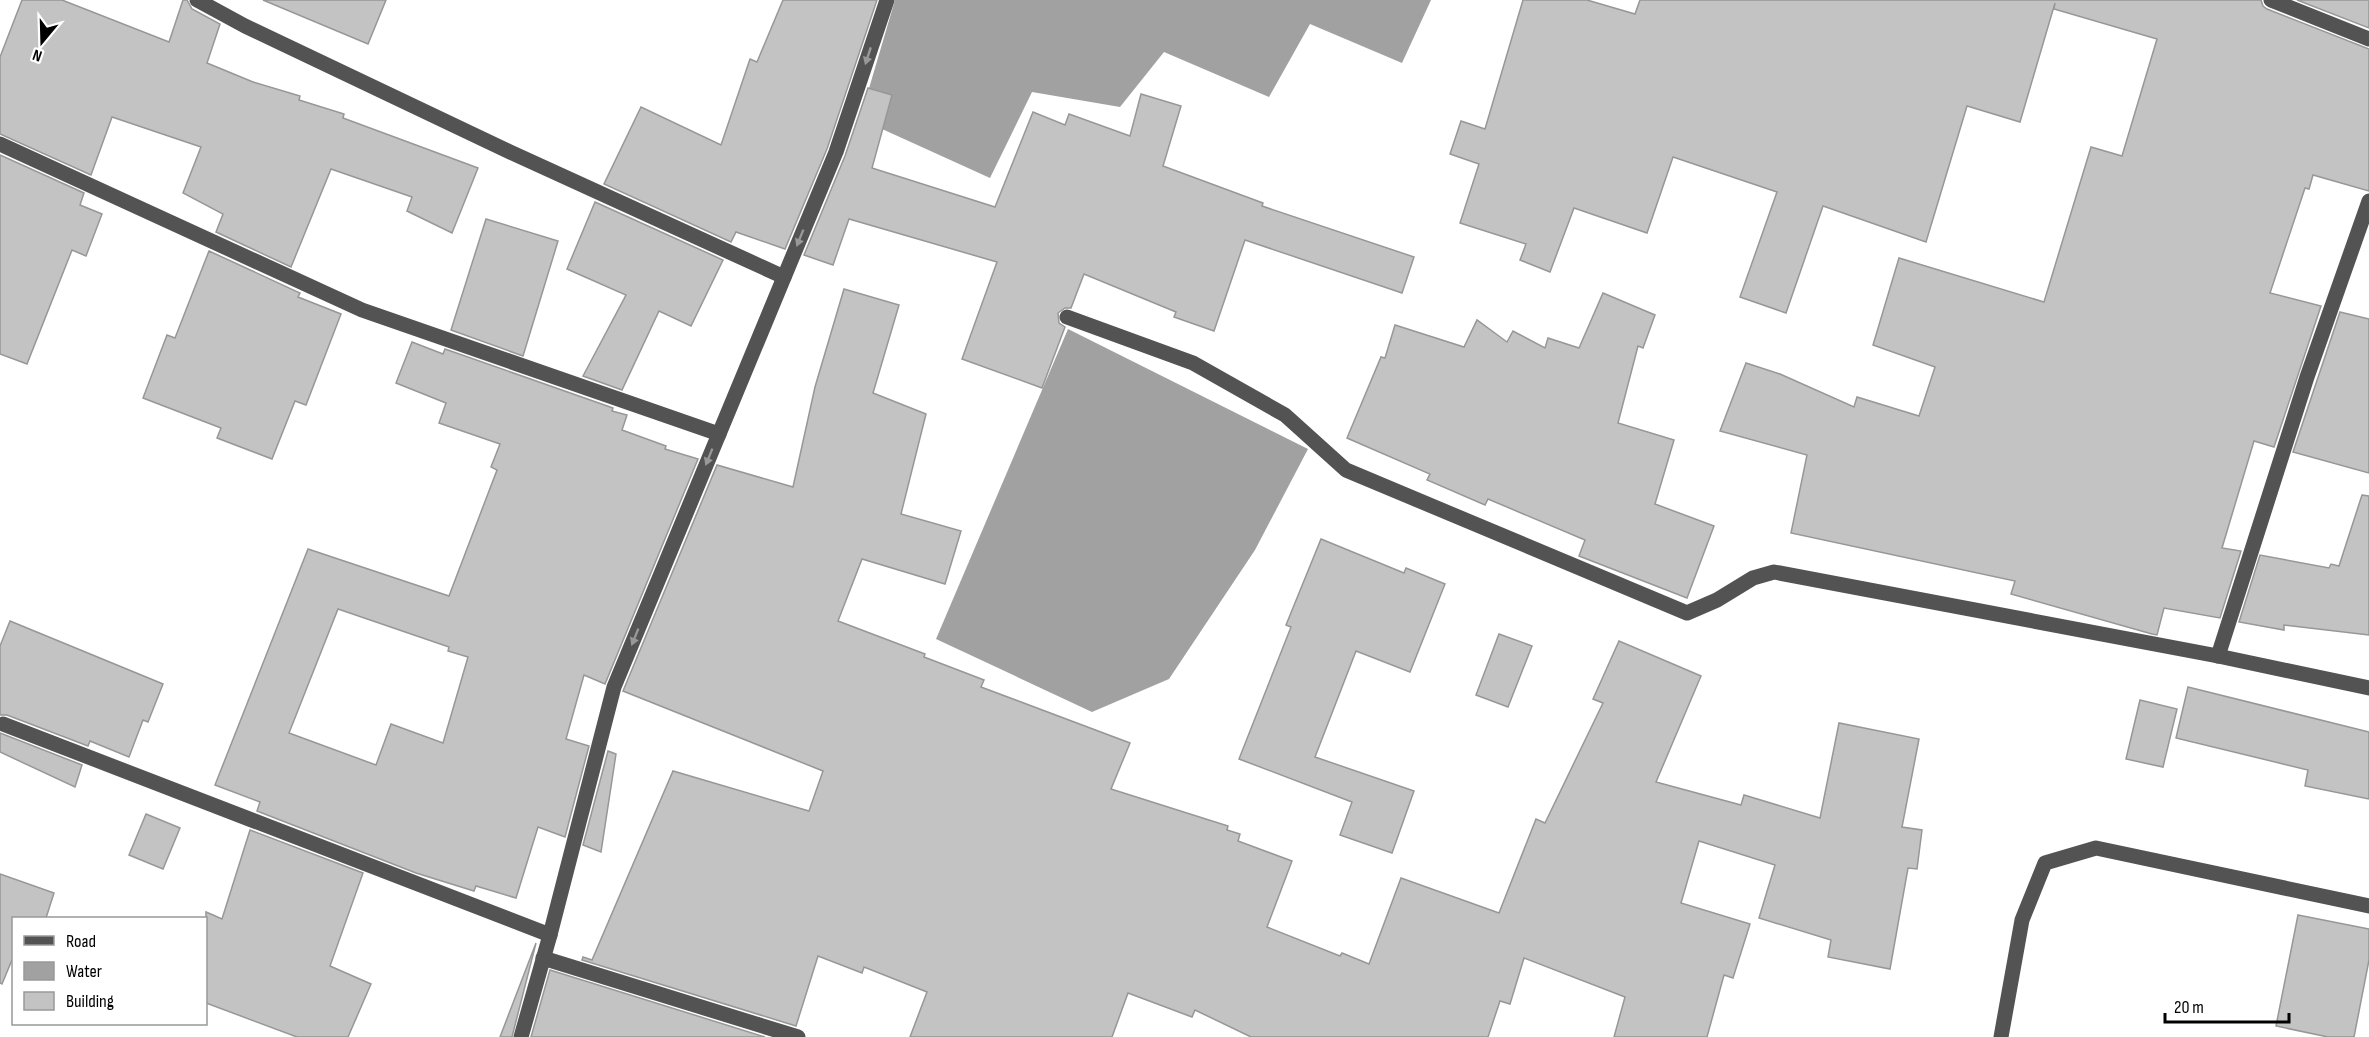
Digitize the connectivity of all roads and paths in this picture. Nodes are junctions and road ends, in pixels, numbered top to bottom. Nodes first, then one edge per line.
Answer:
1 (197, 0) edge
2 (887, 0) edge
3 (2271, 0) edge
4 (2369, 39) edge
5 (0, 144) edge
6 (2369, 201) edge
7 (784, 278) junction
8 (1067, 317) dead end
9 (719, 434) junction
10 (2218, 656) junction
11 (2369, 688) edge
12 (3, 724) dead end
13 (2369, 906) edge
14 (550, 935) junction
15 (543, 958) junction
16 (521, 1037) edge
17 (798, 1037) edge
18 (2001, 1037) edge

1 - 7 street
2 -> 7 street
3 - 4 street
5 - 9 street
6 - 10 street
7 - 9 street
8 - 10 street
9 -> 14 street
10 - 11 street
12 - 14 street
13 - 18 street
14 - 15 street
15 - 16 street
15 - 17 street

